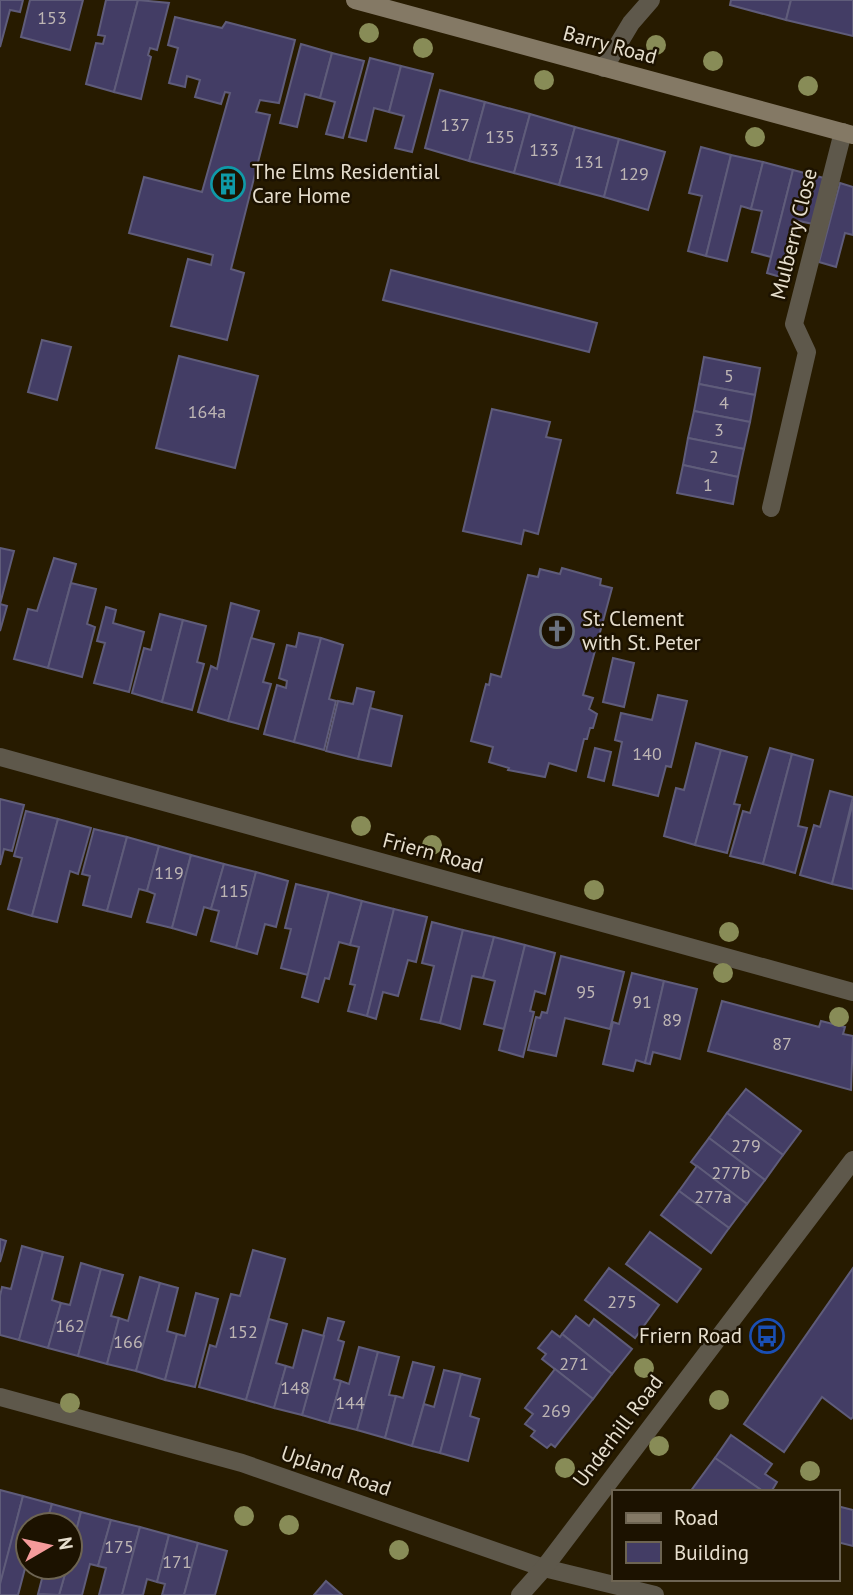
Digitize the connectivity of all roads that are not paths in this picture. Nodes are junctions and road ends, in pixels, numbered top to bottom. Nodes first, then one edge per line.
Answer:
1 (355, 0) edge
2 (651, 0) edge
3 (604, 68) junction
4 (848, 134) edge
5 (771, 508) dead end
6 (0, 757) edge
7 (853, 992) edge
8 (853, 1160) edge
9 (0, 1396) edge
10 (544, 1568) junction
11 (520, 1595) edge
12 (655, 1595) edge

1 - 3 main road, Barry Road
2 - 3 street
3 - 4 main road, Barry Road
4 - 5 street, Mulberry Close
6 - 7 street, Friern Road
8 - 10 street, Underhill Road
9 - 10 street, Upland Road
10 - 11 street, Underhill Road
10 - 12 street, Upland Road

